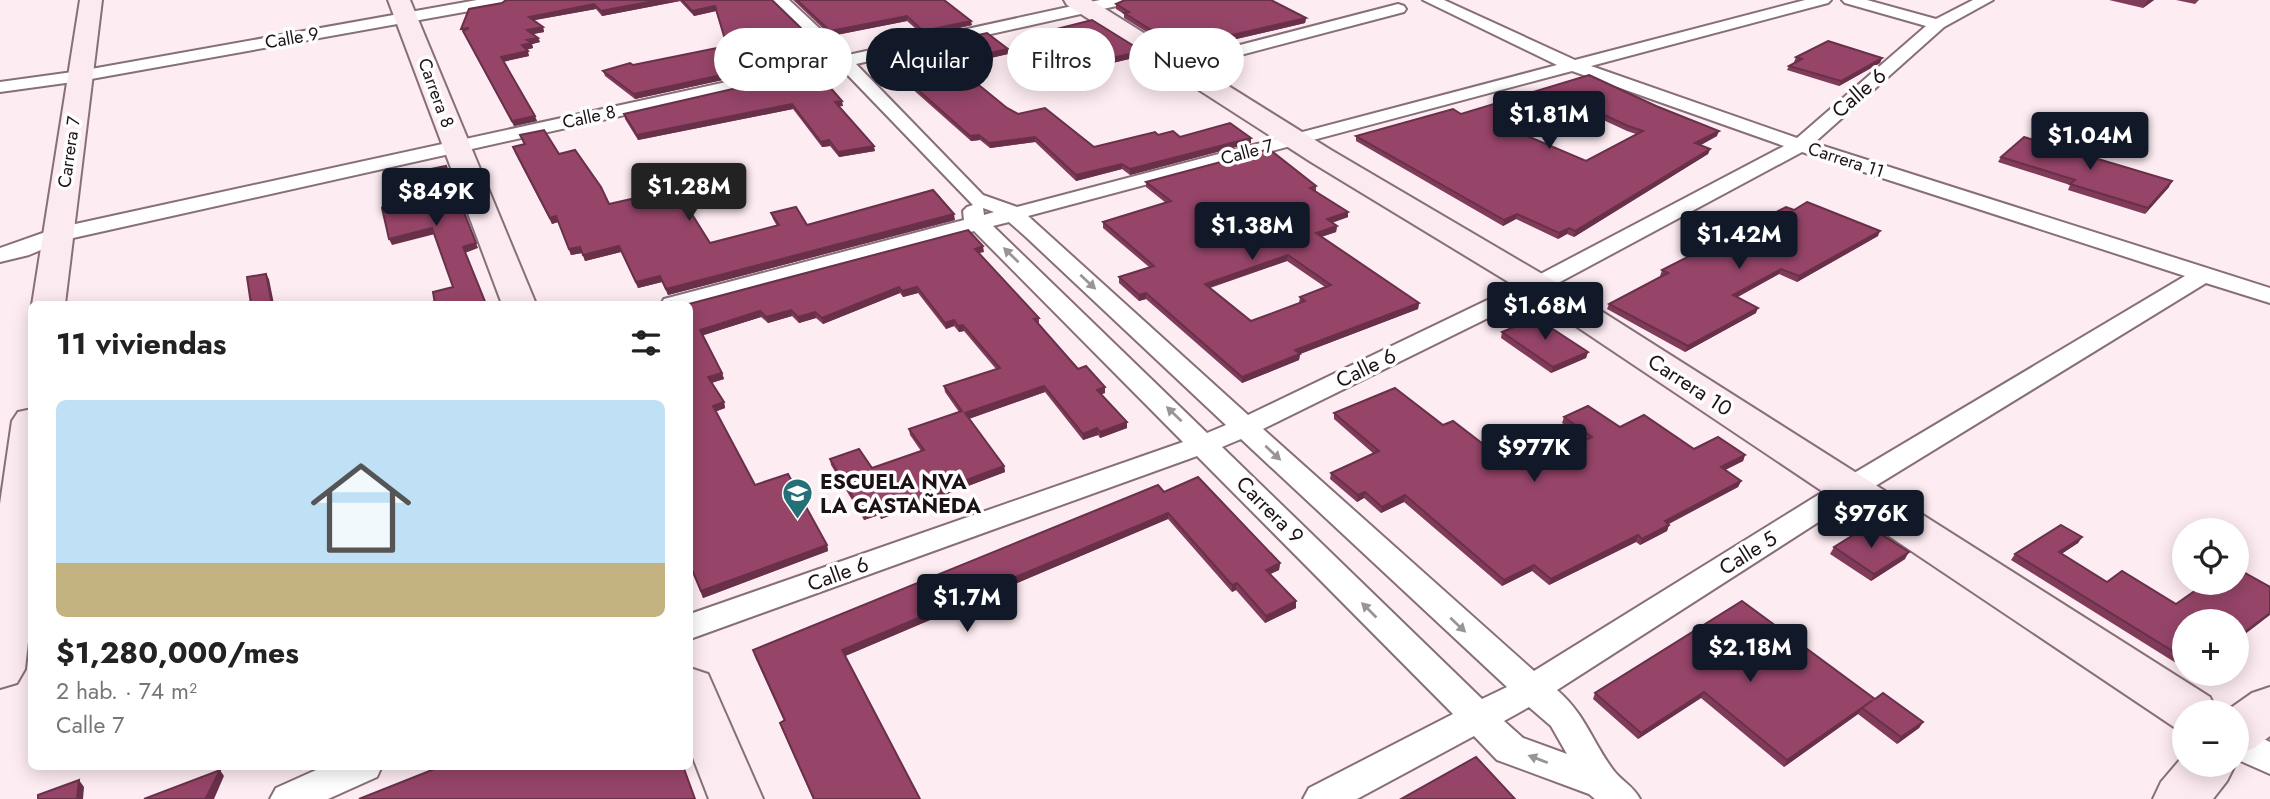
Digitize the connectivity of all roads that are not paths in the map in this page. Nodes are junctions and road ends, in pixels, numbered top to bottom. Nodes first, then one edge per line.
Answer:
1 (91, 0) edge
2 (503, 0) edge
3 (780, 0) edge
4 (1431, 0) edge
5 (1822, 0) edge
6 (1850, 0) edge
7 (1985, 0) edge
8 (1095, 2) edge
9 (403, 8) edge
10 (1398, 9) dead end
11 (1938, 24) junction
12 (809, 28) edge
13 (1130, 28) edge
14 (1244, 49) edge
15 (852, 59) edge
16 (1573, 66) junction
17 (852, 70) edge
18 (80, 76) junction
19 (0, 87) edge
20 (714, 89) edge
21 (1219, 91) edge
22 (0, 96) edge
23 (1295, 140) junction
24 (1800, 145) junction
25 (456, 146) junction
26 (978, 211) junction
27 (1014, 214) junction
28 (57, 235) junction
29 (0, 241) edge
30 (0, 255) edge
31 (2204, 274) junction
32 (1537, 285) junction
33 (2270, 296) edge
34 (47, 301) edge
35 (518, 301) edge
36 (682, 301) edge
37 (1245, 427) junction
38 (28, 437) edge
39 (1204, 444) junction
40 (18, 478) edge
41 (1849, 489) junction
42 (693, 626) edge
43 (0, 669) edge
44 (1532, 689) junction
45 (693, 695) edge
46 (2174, 700) edge
47 (2270, 708) edge
48 (1479, 718) junction
49 (2249, 723) edge
50 (2249, 748) edge
51 (2270, 759) edge
52 (355, 770) edge
53 (2198, 777) edge
54 (1611, 791) edge
55 (289, 799) edge
56 (736, 799) edge
57 (1322, 799) edge
58 (2180, 799) edge

1 - 18 street, Carrera 7
2 - 9 street, Calle 9
3 - 12 street, Carrera 9
4 - 16 street, Carrera 11
5 - 16 street, Calle 7
6 - 11 street
7 - 11 street, Calle 6
8 - 13 street, Carrera 10
8 - 15 street, Calle 8
9 - 18 street, Calle 9
9 - 25 street, Carrera 8
10 - 14 street
11 - 24 street, Calle 6
16 - 23 street, Calle 7
16 - 24 street, Carrera 11
17 - 26 street, Carrera 9
18 - 19 street, Calle 9
18 - 22 street, Calle 9
18 - 28 street, Carrera 7
20 - 25 street, Calle 8
21 - 23 street, Carrera 10
23 - 27 street, Calle 7
23 - 32 street, Carrera 10
24 - 31 street, Carrera 11
24 - 32 street, Calle 6
25 - 28 street, Calle 8
25 - 35 street, Carrera 8
26 - 27 street, Carrera 9
26 - 36 street
39 -> 26 street, Carrera 9
27 -> 37 street, Carrera 9
28 - 29 street, Calle 8
28 - 30 street, Calle 8
28 - 34 street, Carrera 7
31 - 33 street, Carrera 11
31 - 41 street, Calle 5
32 - 37 street, Calle 6
32 - 41 street, Carrera 10
37 - 39 street, Calle 6
37 -> 44 street, Carrera 9
38 - 40 street
39 - 42 street, Calle 6
48 -> 39 street, Carrera 9
40 - 43 street
41 - 44 street, Calle 5
41 - 46 street, Carrera 10
44 - 48 street, Calle 5
44 - 54 street, Carrera 9
45 - 56 street
47 - 49 street
54 -> 48 street, Carrera 9
48 - 57 street, Calle 5
50 - 51 street
52 - 55 street
53 - 58 street

